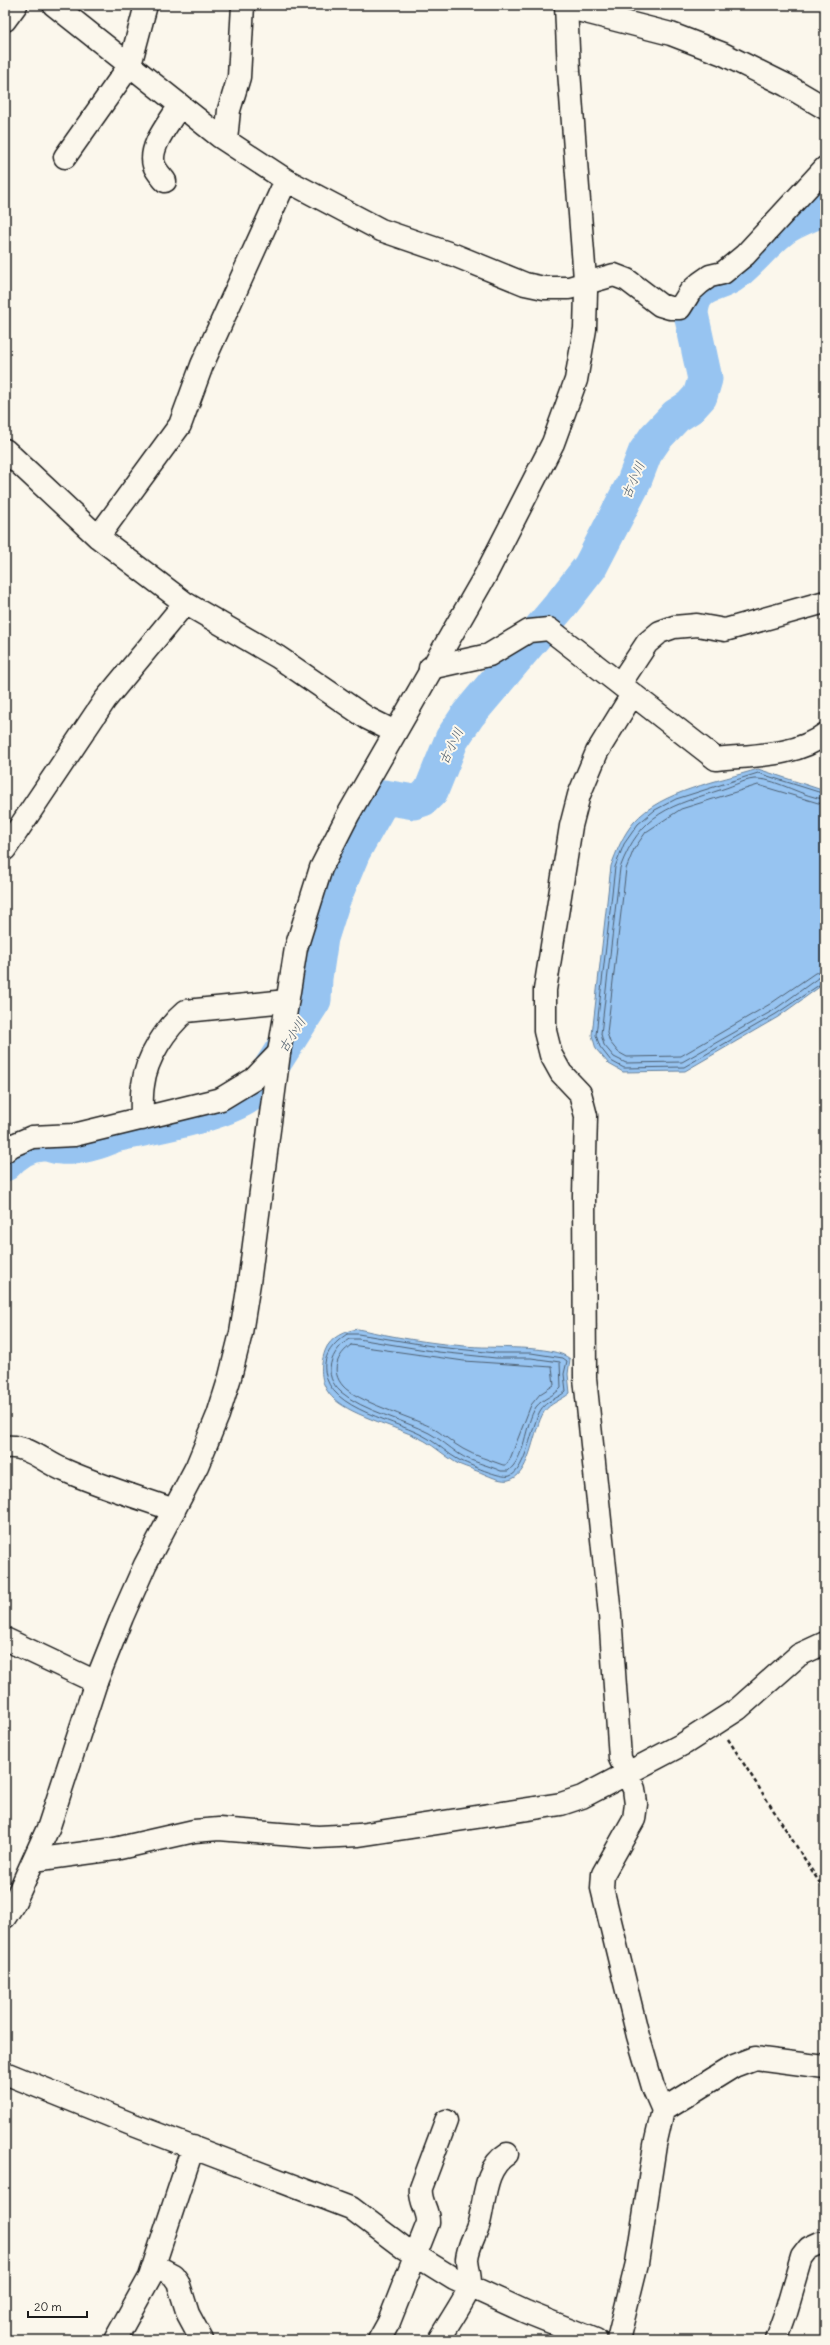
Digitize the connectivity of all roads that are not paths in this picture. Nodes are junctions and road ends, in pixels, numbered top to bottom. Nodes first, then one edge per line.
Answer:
1 (16, 5) edge
2 (54, 5) edge
3 (146, 5) edge
4 (243, 5) edge
5 (566, 6) edge
6 (5, 20) edge
7 (130, 65) junction
8 (180, 105) junction
9 (824, 106) edge
10 (226, 140) junction
11 (65, 157) dead end
12 (825, 168) edge
13 (286, 180) junction
14 (165, 181) dead end
15 (585, 282) junction
16 (5, 450) edge
17 (98, 536) junction
18 (825, 602) edge
19 (185, 603) junction
20 (430, 668) junction
21 (626, 689) junction
22 (395, 732) junction
23 (825, 734) edge
24 (5, 849) edge
25 (286, 1001) junction
26 (279, 1053) junction
27 (142, 1119) junction
28 (5, 1151) edge
29 (5, 1446) edge
30 (174, 1510) junction
31 (5, 1639) edge
32 (825, 1643) edge
33 (96, 1682) junction
34 (628, 1774) junction
35 (34, 1860) junction
36 (5, 1917) edge
37 (825, 2067) edge
38 (5, 2073) edge
39 (663, 2110) junction
40 (446, 2121) dead end
41 (193, 2147) junction
42 (507, 2154) dead end
43 (825, 2243) edge
44 (416, 2256) junction
45 (154, 2265) junction
46 (470, 2286) junction
47 (115, 2340) edge
48 (202, 2340) edge
49 (379, 2340) edge
50 (440, 2340) edge
51 (596, 2340) edge
52 (618, 2340) edge
53 (776, 2340) edge

1 - 6 street
2 - 7 street
3 - 7 street
4 - 10 street
5 - 9 street
5 - 15 street
7 - 8 street
7 - 11 street
8 - 10 street
8 - 14 street
10 - 13 street
12 - 15 street
13 - 15 street
13 - 17 street
15 - 20 street
16 - 17 street
17 - 19 street
18 - 21 street
19 - 22 street
19 - 24 street
20 - 21 street
20 - 22 street
21 - 23 street
21 - 34 street
22 - 25 street
25 - 26 street
25 - 27 street
26 - 27 street
26 - 30 street
27 - 28 street
29 - 30 street
30 - 33 street
31 - 33 street
32 - 34 street
33 - 35 street
34 - 35 street
34 - 39 street
35 - 36 street
37 - 39 street
38 - 41 street
39 - 52 street
40 - 44 street
41 - 44 street
41 - 45 street
42 - 46 street
43 - 53 street
44 - 46 street
44 - 49 street
45 - 47 street
45 - 48 street
46 - 50 street
46 - 51 street

